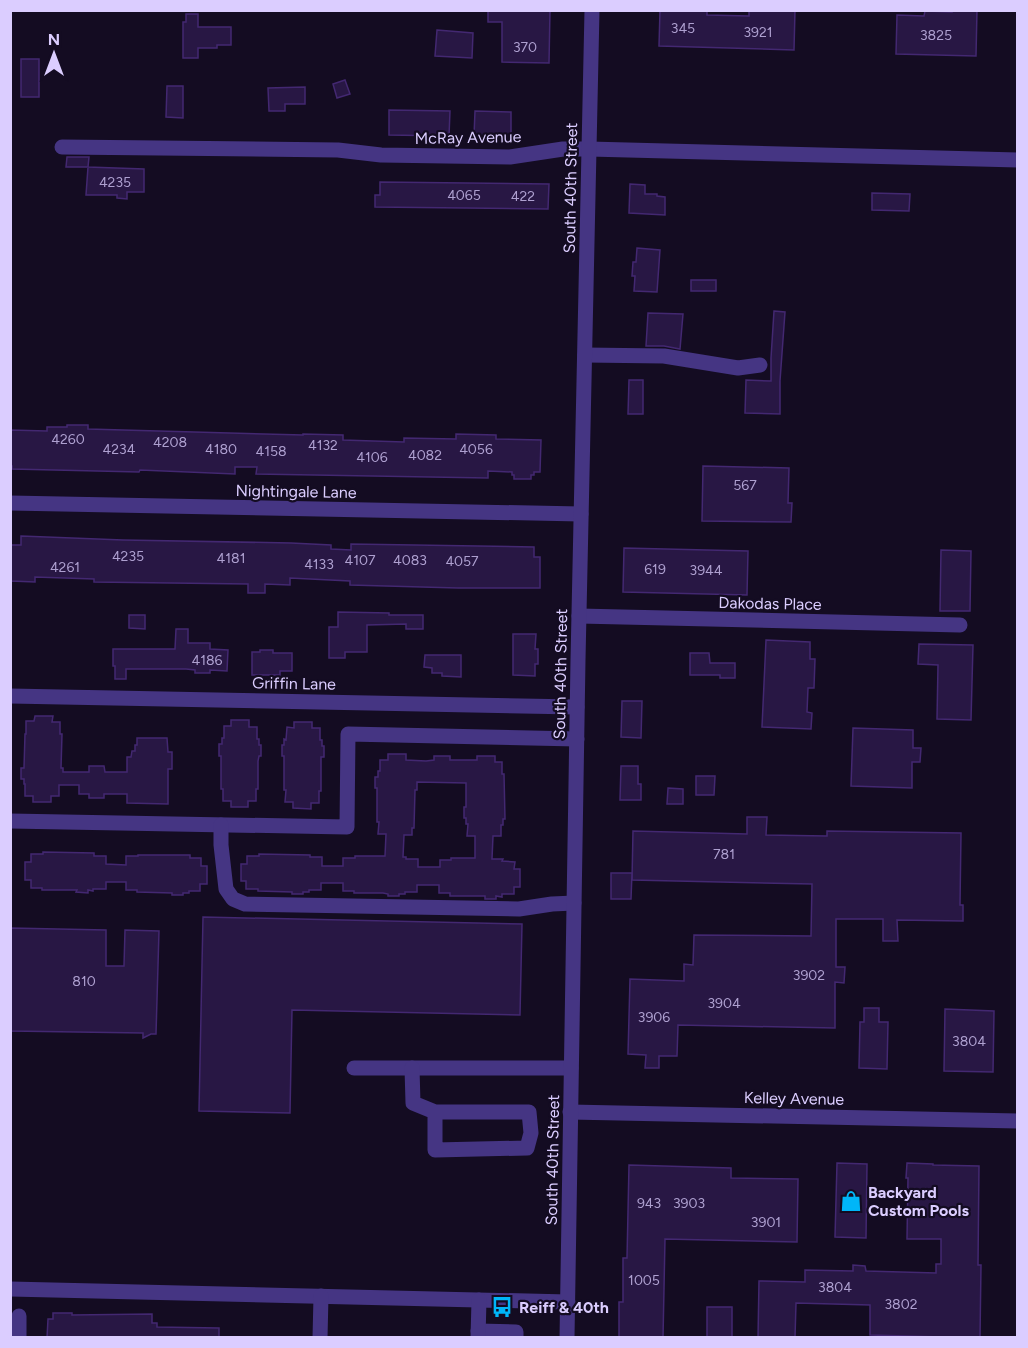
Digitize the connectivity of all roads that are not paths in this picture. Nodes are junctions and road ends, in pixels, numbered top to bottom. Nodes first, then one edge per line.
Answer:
1 (592, 10) edge
2 (62, 147) dead end
3 (590, 149) junction
4 (1017, 160) edge
5 (585, 355) junction
6 (760, 365) dead end
7 (10, 503) edge
8 (581, 514) junction
9 (579, 616) junction
10 (960, 625) dead end
11 (10, 696) edge
12 (578, 707) junction
13 (577, 739) junction
14 (10, 821) edge
15 (221, 825) junction
16 (574, 903) junction
17 (354, 1068) dead end
18 (412, 1068) junction
19 (571, 1068) junction
20 (435, 1112) junction
21 (570, 1112) junction
22 (1017, 1121) edge
23 (10, 1288) edge
24 (321, 1296) junction
25 (479, 1300) junction
26 (568, 1302) junction
27 (19, 1316) dead end
28 (478, 1334) edge
29 (19, 1338) edge
30 (320, 1338) edge
31 (516, 1338) edge
32 (567, 1338) edge

1 - 3 street, South 40th Street
2 - 3 street, McRay Avenue
3 - 4 street, McRay Avenue
3 - 5 street, South 40th Street
5 - 6 street
5 - 8 street, South 40th Street
7 - 8 street, Nightingale Lane
8 - 9 street, South 40th Street
9 - 10 street, Dakodas Place
9 - 12 street, South 40th Street
11 - 12 street, Griffin Lane
12 - 13 street, South 40th Street
13 - 15 street
13 - 16 street, South 40th Street
14 - 15 street
15 - 16 street
16 - 19 street, South 40th Street
17 - 18 street
18 - 19 street
18 - 20 street
19 - 21 street, South 40th Street
20 - 20 street
21 - 22 street, Kelley Avenue
21 - 26 street, South 40th Street
23 - 24 street
24 - 25 street
24 - 30 street
25 - 26 street
25 - 28 street
26 - 32 street, South 40th Street
27 - 29 street
28 - 31 street

